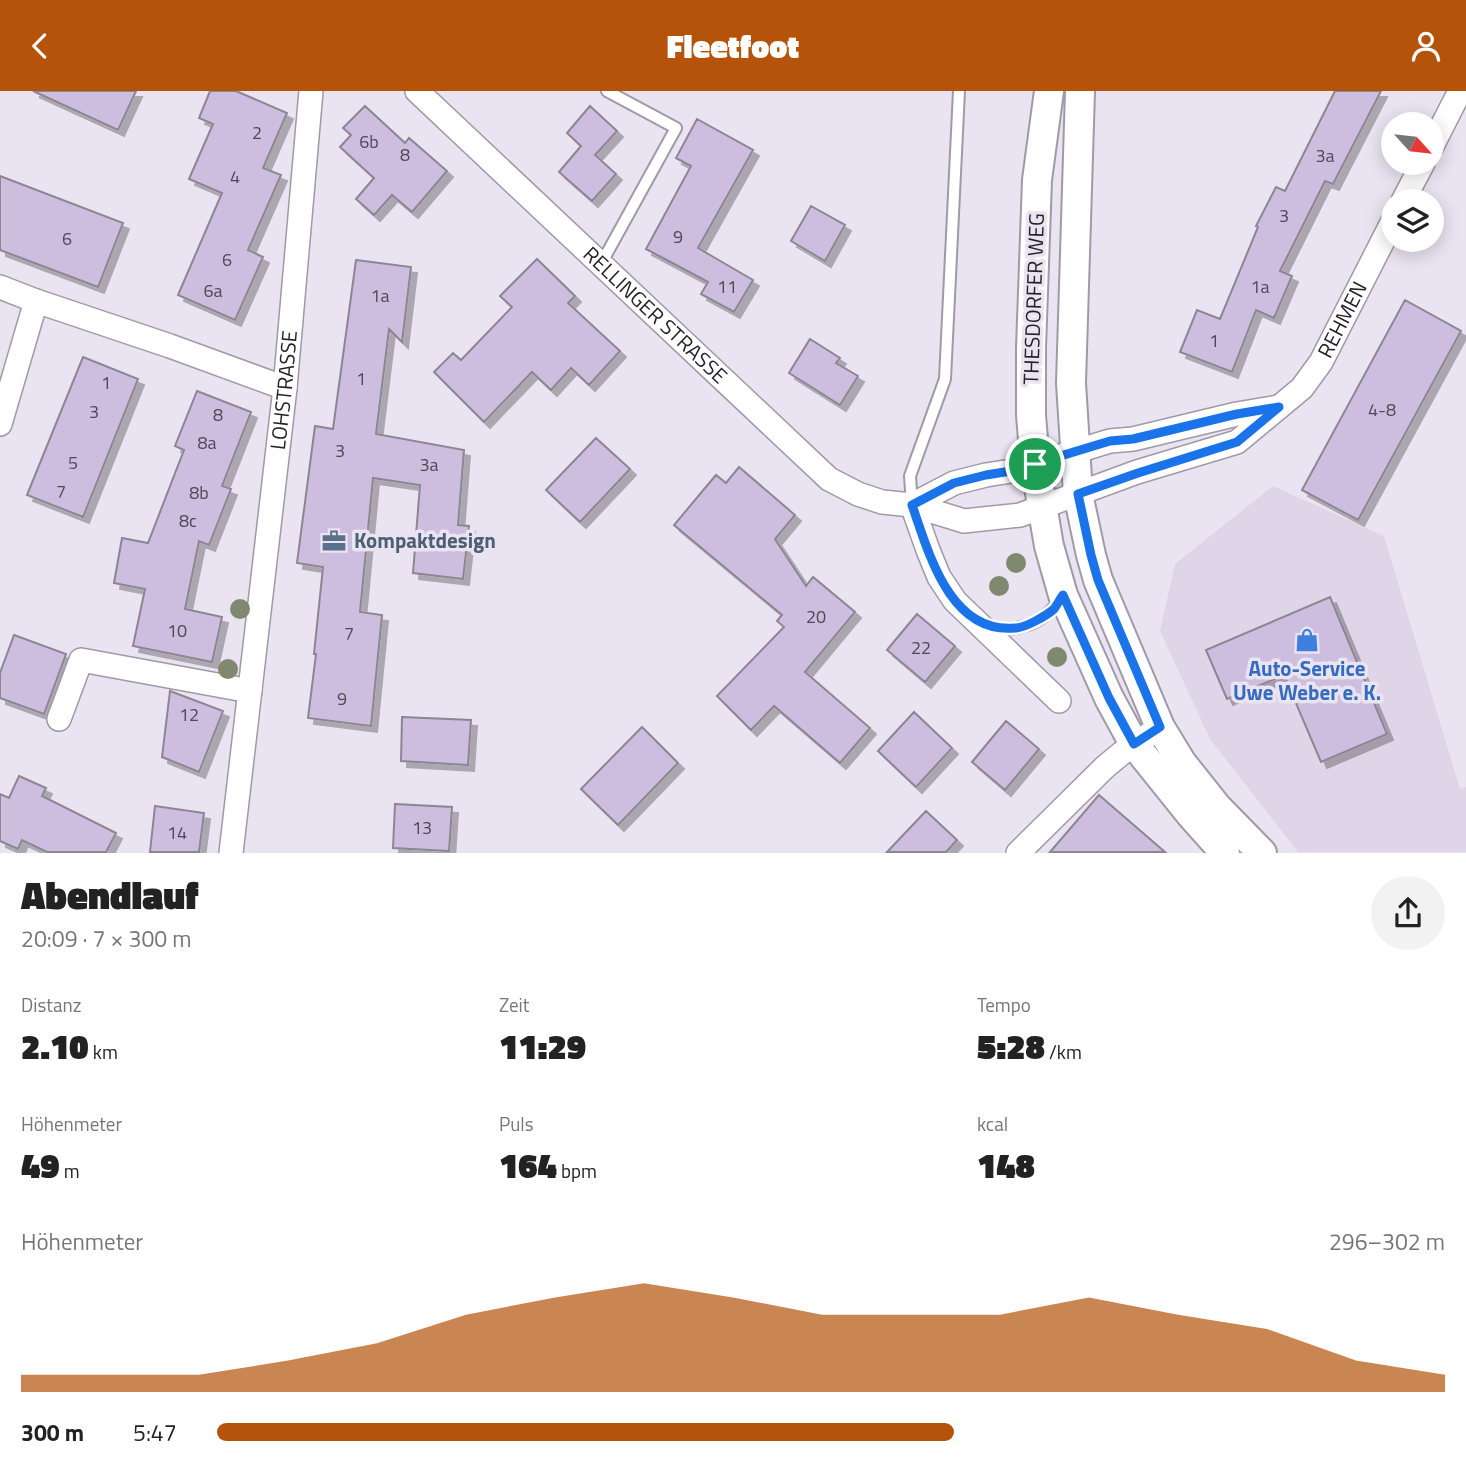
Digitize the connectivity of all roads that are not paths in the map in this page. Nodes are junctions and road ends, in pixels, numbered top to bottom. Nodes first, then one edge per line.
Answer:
1 (311, 91) edge
2 (417, 91) edge
3 (607, 91) edge
4 (959, 91) edge
5 (1049, 91) edge
6 (1080, 91) edge
7 (1460, 91) edge
8 (1444, 122) edge
9 (1381, 244) edge
10 (601, 264) junction
11 (0, 287) edge
12 (36, 301) junction
13 (285, 388) junction
14 (1279, 407) junction
15 (0, 424) edge
16 (1076, 451) junction
17 (1035, 464) junction
18 (1078, 494) junction
19 (912, 505) junction
20 (1041, 508) junction
21 (1063, 595) junction
22 (979, 623) junction
23 (250, 691) junction
24 (1059, 701) dead end
25 (59, 719) dead end
26 (1160, 727) junction
27 (1134, 744) junction
28 (231, 852) edge
29 (1018, 852) edge
30 (1225, 852) edge
31 (1262, 852) edge

1 - 13 street, LOHSTRASSE
2 - 10 street, RELLINGER STRASSE
3 - 10 lane
4 - 19 lane
5 - 17 street, THESDORFER WEG
6 - 16 street, THESDORFER WEG
7 - 8 street
9 - 14 street, REHMEN
10 - 19 street, RELLINGER STRASSE
11 - 12 street
12 - 13 street
12 - 15 street
13 - 23 street, LOHSTRASSE
14 - 16 street
14 - 18 street, REHMEN
16 - 17 street
16 - 18 street, THESDORFER WEG
17 - 19 street
17 - 20 street, THESDORFER WEG
18 - 20 street, REHMEN
18 - 26 street
19 - 20 street, RELLINGER STRASSE
19 - 22 street
20 - 21 street
21 - 22 lane
21 - 27 street
22 - 24 street
23 - 25 street
23 - 28 street, LOHSTRASSE
26 - 27 street
26 - 31 street
27 - 29 street
27 - 30 street

